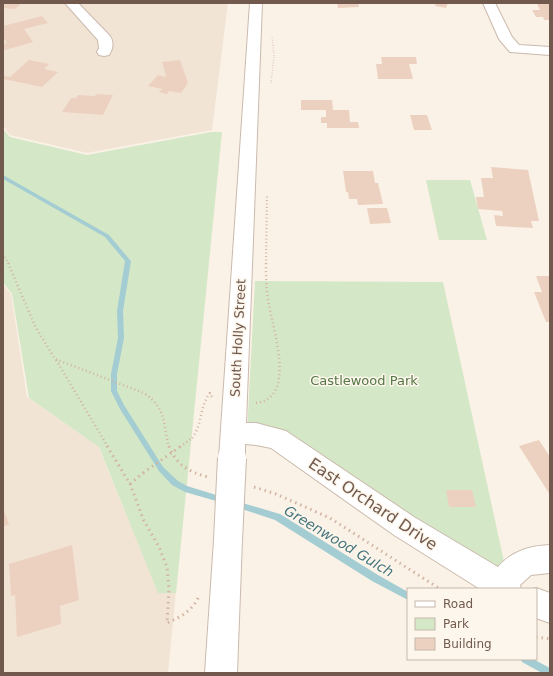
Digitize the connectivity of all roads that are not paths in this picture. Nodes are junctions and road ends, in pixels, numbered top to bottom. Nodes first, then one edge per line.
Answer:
1 (71, 3) edge
2 (256, 3) edge
3 (489, 3) edge
4 (550, 51) edge
5 (104, 52) dead end
6 (234, 433) junction
7 (550, 559) edge
8 (504, 587) edge
9 (537, 603) edge
10 (550, 608) edge
11 (221, 673) edge

1 - 5 street
2 - 6 street, South Holly Street
3 - 4 street
6 - 8 street, East Orchard Drive
6 - 11 street, South Holly Street, bridge
7 - 8 street
9 - 10 street

